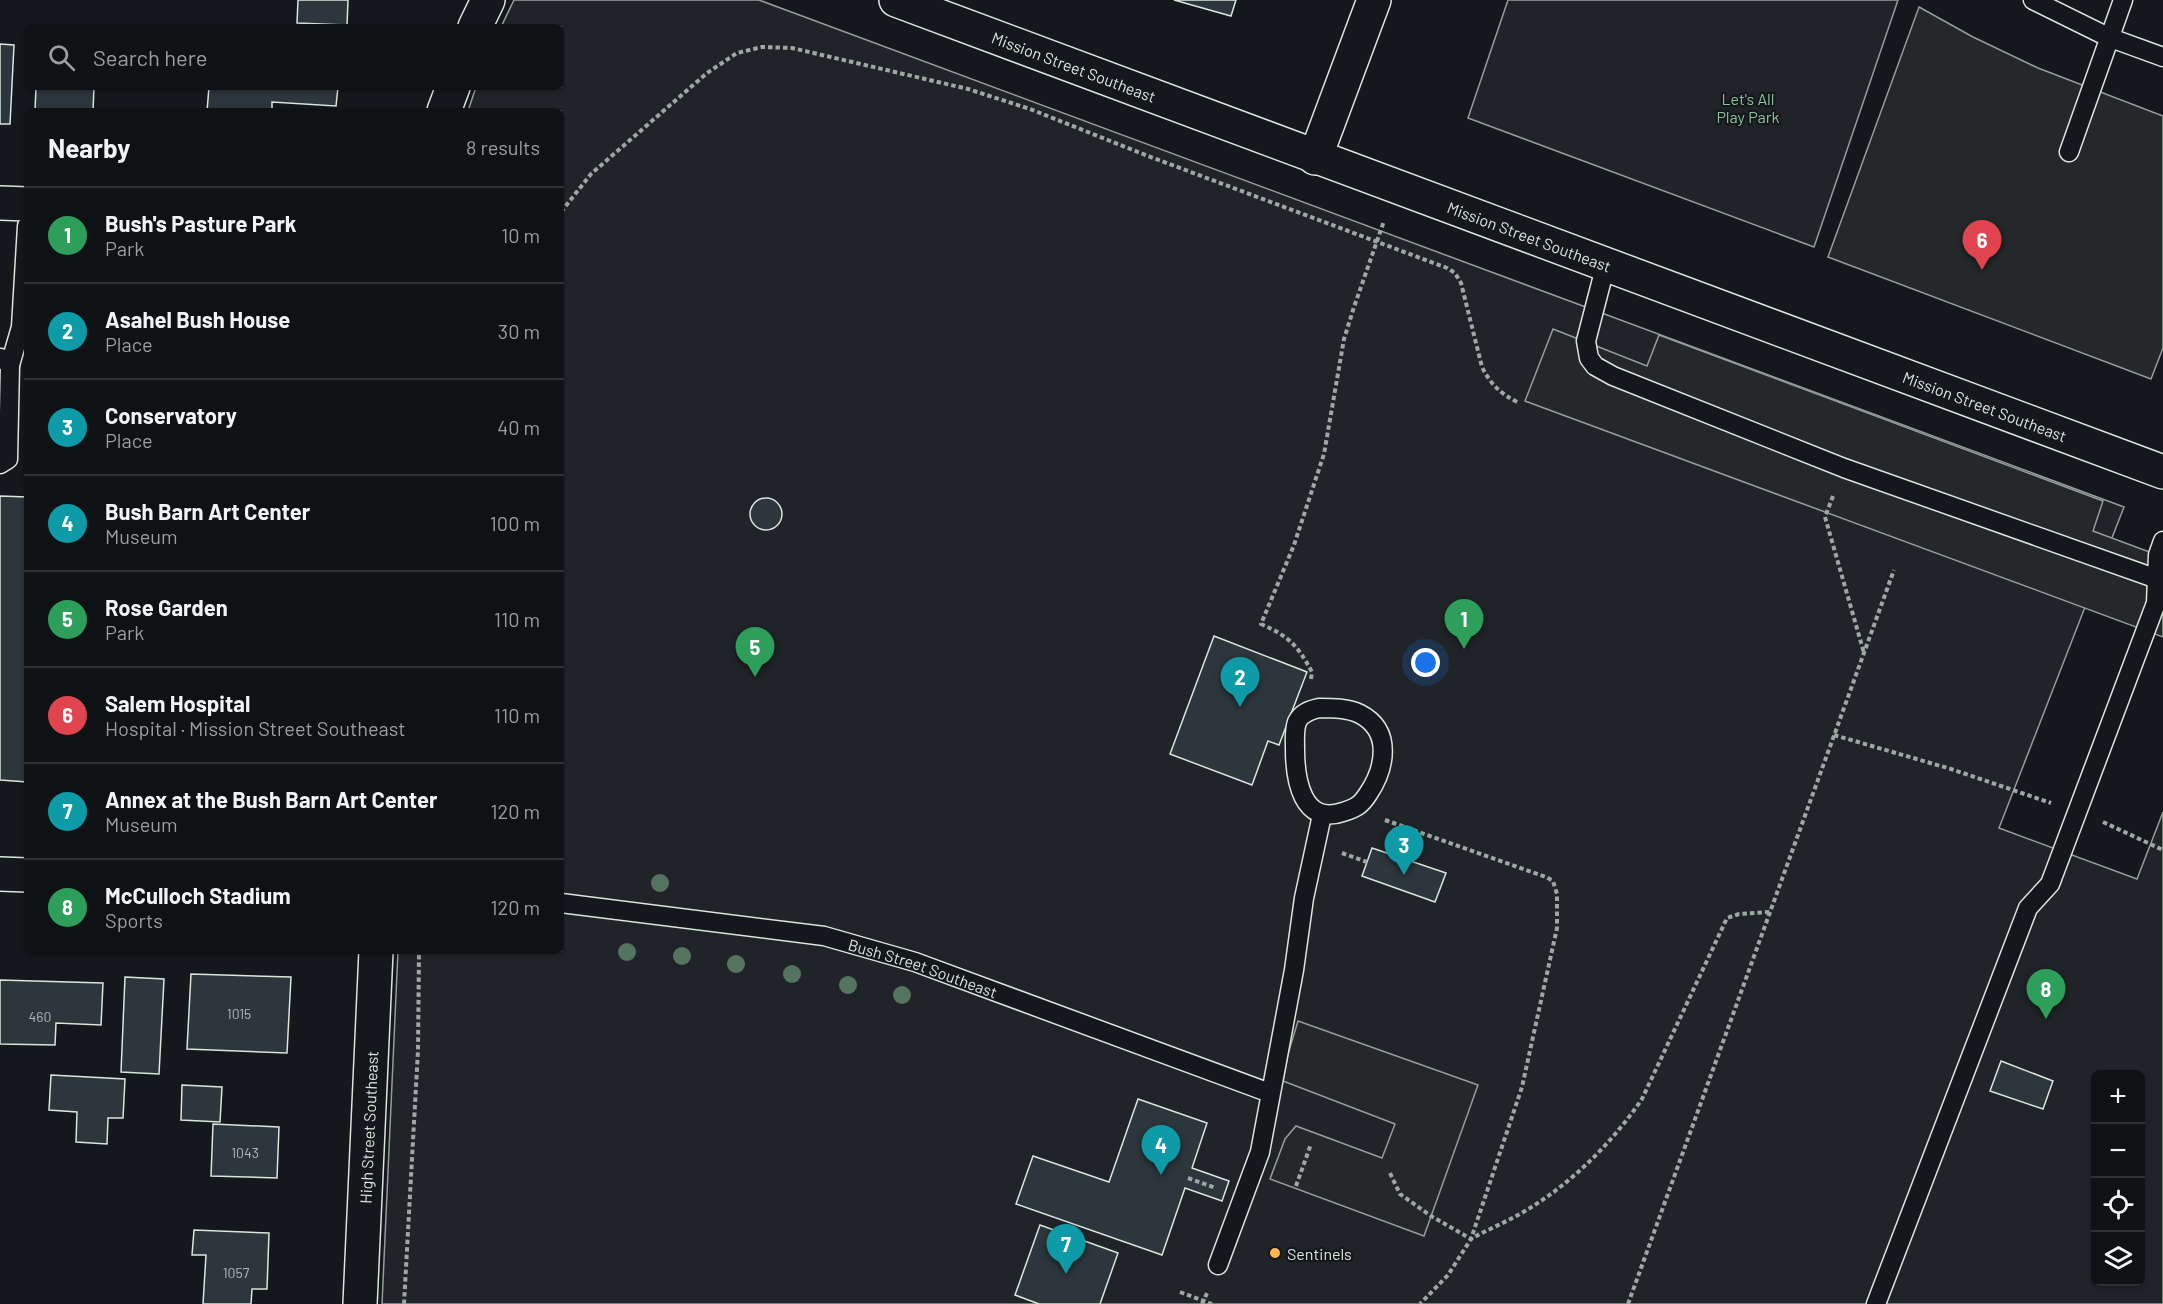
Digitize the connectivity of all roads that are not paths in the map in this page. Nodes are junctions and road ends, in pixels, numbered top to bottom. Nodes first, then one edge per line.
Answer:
1 (488, 0) edge
2 (896, 0) edge
3 (1374, 0) edge
4 (2033, 0) edge
5 (2122, 0) edge
6 (476, 24) edge
7 (2108, 37) junction
8 (2163, 57) edge
9 (452, 90) edge
10 (445, 108) edge
11 (2069, 152) dead end
12 (1315, 158) junction
13 (0, 204) edge
14 (24, 204) edge
15 (1606, 264) junction
16 (24, 276) edge
17 (5, 361) edge
18 (0, 464) edge
19 (2163, 472) edge
20 (2163, 541) edge
21 (2160, 580) edge
22 (1322, 815) junction
23 (0, 873) edge
24 (24, 875) edge
25 (564, 903) edge
26 (376, 954) edge
27 (1270, 1093) junction
28 (1218, 1265) dead end
29 (360, 1304) edge
30 (1876, 1304) edge

1 - 6 main road
2 - 12 main road, Mission Street Southeast
3 - 12 main road
4 - 7 lane
5 - 7 lane
7 - 8 lane
7 - 11 lane
9 - 10 main road
12 - 15 main road, Mission Street Southeast
13 - 14 main road
15 - 19 main road, Mission Street Southeast
15 - 21 lane
16 - 17 lane
17 - 18 lane
20 - 21 lane
21 - 30 lane
22 - 22 lane
22 - 27 lane
23 - 24 main road
25 - 27 lane, Bush Street Southeast
26 - 29 main road, High Street Southeast
27 - 28 lane

